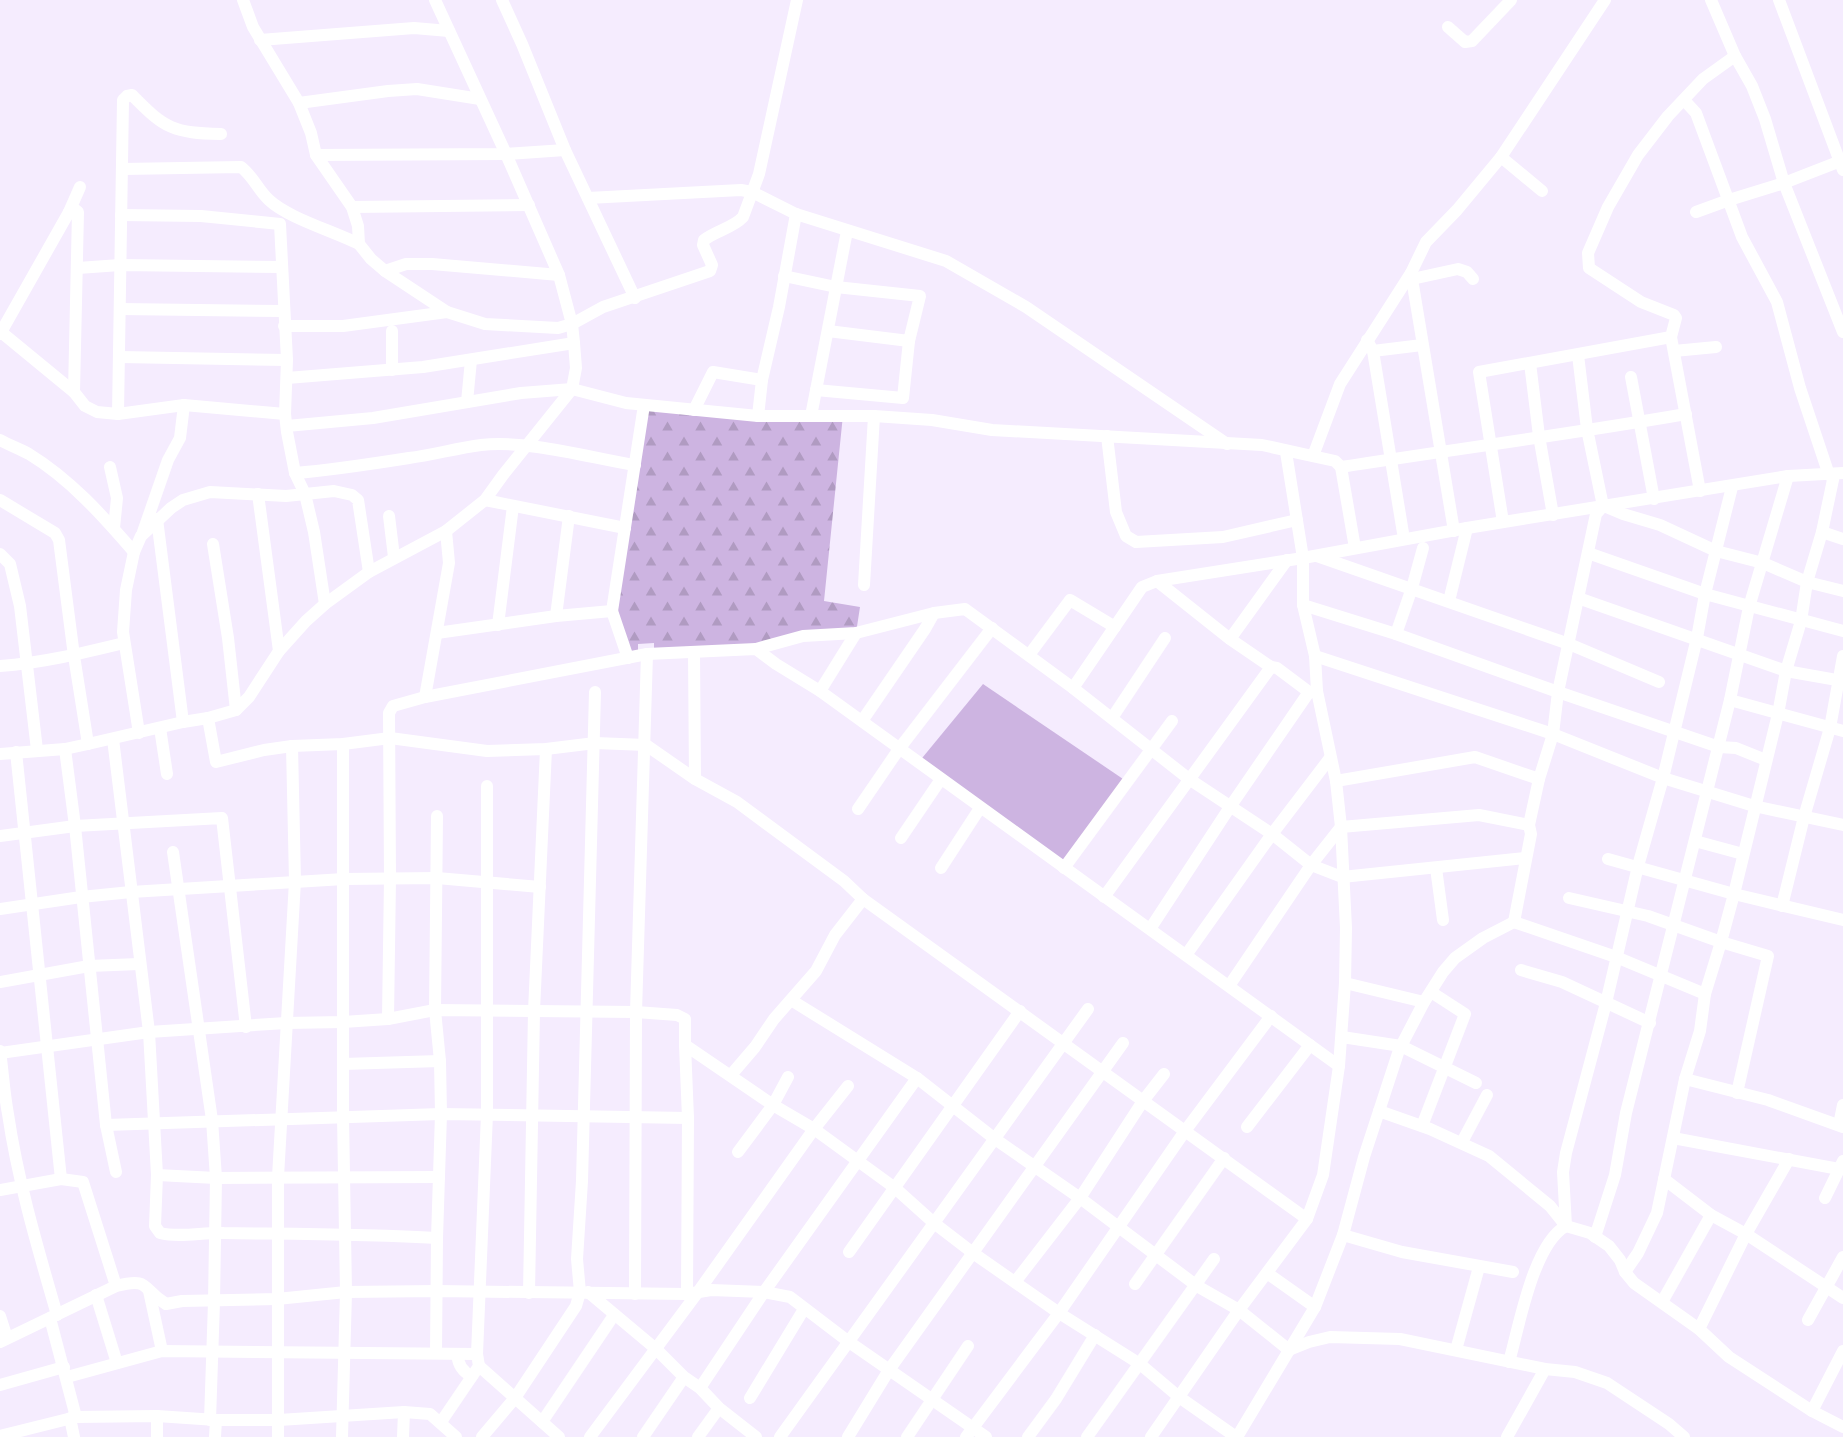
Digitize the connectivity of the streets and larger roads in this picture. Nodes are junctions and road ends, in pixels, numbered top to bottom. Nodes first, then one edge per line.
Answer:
1 (243, 0) edge
2 (435, 0) edge
3 (502, 0) edge
4 (797, 0) edge
5 (1510, 0) edge
6 (1605, 0) edge
7 (1711, 0) edge
8 (1779, 0) edge
9 (1448, 27) dead end
10 (449, 31) junction
11 (260, 40) junction
12 (1735, 56) junction
13 (480, 99) junction
14 (1684, 100) junction
15 (299, 103) junction
16 (221, 134) dead end
17 (565, 150) junction
18 (506, 154) junction
19 (316, 156) junction
20 (1501, 157) junction
21 (1842, 164) edge
22 (123, 169) junction
23 (1784, 183) junction
24 (80, 187) dead end
25 (1542, 191) dead end
26 (752, 192) junction
27 (588, 198) junction
28 (1729, 200) junction
29 (529, 206) junction
30 (352, 207) junction
31 (69, 212) junction
32 (1696, 213) dead end
33 (796, 214) junction
34 (121, 215) junction
35 (847, 231) junction
36 (359, 244) junction
37 (120, 266) junction
38 (282, 267) junction
39 (78, 268) junction
40 (385, 272) junction
41 (559, 275) junction
42 (784, 276) junction
43 (1411, 276) junction
44 (1473, 279) dead end
45 (836, 287) junction
46 (635, 298) junction
47 (120, 309) junction
48 (283, 311) junction
49 (447, 312) junction
50 (572, 324) junction
51 (284, 326) junction
52 (392, 331) dead end
53 (828, 332) junction
54 (1843, 332) edge
55 (0, 333) edge
56 (1671, 337) junction
57 (909, 341) junction
58 (574, 343) junction
59 (1422, 345) junction
60 (1370, 346) junction
61 (1716, 347) dead end
62 (1674, 351) junction
63 (1578, 355) junction
64 (120, 357) junction
65 (286, 360) junction
66 (471, 360) junction
67 (1530, 363) junction
68 (392, 370) junction
69 (1631, 377) dead end
70 (287, 378) junction
71 (762, 380) junction
72 (572, 389) junction
73 (816, 390) junction
74 (74, 392) junction
75 (467, 402) junction
76 (184, 405) junction
77 (644, 405) junction
78 (694, 410) junction
79 (118, 414) junction
80 (1686, 414) junction
81 (758, 416) junction
82 (811, 416) junction
83 (874, 416) junction
84 (286, 420) junction
85 (1639, 422) junction
86 (1587, 429) junction
87 (1107, 436) junction
88 (1539, 436) junction
89 (0, 440) edge
90 (1227, 444) junction
91 (527, 446) junction
92 (1490, 446) junction
93 (1286, 452) junction
94 (1440, 452) junction
95 (1313, 456) junction
96 (1390, 459) junction
97 (635, 465) junction
98 (110, 467) dead end
99 (1341, 467) junction
100 (295, 472) junction
101 (1835, 474) edge
102 (1788, 476) junction
103 (1732, 487) junction
104 (1700, 491) junction
105 (305, 494) junction
106 (258, 495) junction
107 (1654, 498) junction
108 (0, 500) edge
109 (485, 500) junction
110 (513, 506) junction
111 (1603, 506) junction
112 (1553, 515) junction
113 (389, 516) dead end
114 (569, 516) junction
115 (152, 520) junction
116 (1297, 520) junction
117 (1503, 522) junction
118 (114, 528) junction
119 (625, 528) junction
120 (1461, 529) junction
121 (446, 531) junction
122 (1822, 532) junction
123 (1404, 539) junction
124 (1843, 539) edge
125 (213, 544) dead end
126 (1355, 548) junction
127 (1423, 548) dead end
128 (1716, 551) junction
129 (134, 552) junction
130 (0, 554) edge
131 (1588, 554) junction
132 (394, 557) junction
133 (1309, 557) junction
134 (1287, 561) junction
135 (1763, 563) junction
136 (369, 572) junction
137 (1156, 580) junction
138 (1807, 582) junction
139 (864, 585) dead end
140 (1412, 588) junction
141 (1843, 591) edge
142 (1705, 594) junction
143 (1578, 598) junction
144 (1449, 601) junction
145 (325, 604) junction
146 (1303, 605) junction
147 (1749, 607) junction
148 (612, 611) junction
149 (934, 613) junction
150 (555, 615) junction
151 (1801, 621) junction
152 (498, 625) junction
153 (1114, 627) junction
154 (992, 628) junction
155 (1843, 632) edge
156 (438, 633) junction
157 (856, 633) junction
158 (1396, 634) junction
159 (1165, 638) dead end
160 (1230, 639) junction
161 (1697, 639) junction
162 (124, 643) junction
163 (1569, 644) junction
164 (756, 649) junction
165 (279, 651) junction
166 (694, 652) junction
167 (647, 654) junction
168 (1739, 654) junction
169 (1029, 655) junction
170 (74, 656) junction
171 (1315, 656) junction
172 (1843, 656) edge
173 (628, 658) junction
174 (26, 664) junction
175 (0, 666) edge
176 (1271, 667) junction
177 (1786, 671) junction
178 (1840, 681) edge
179 (1659, 682) dead end
180 (1073, 688) junction
181 (820, 691) junction
182 (596, 692) dead end
183 (1313, 692) junction
184 (1558, 692) junction
185 (425, 697) junction
186 (1730, 700) junction
187 (236, 710) junction
188 (1778, 714) junction
189 (208, 718) junction
190 (1112, 718) junction
191 (862, 721) junction
192 (1172, 721) dead end
193 (183, 722) junction
194 (160, 728) junction
195 (1830, 728) junction
196 (1674, 731) junction
197 (1843, 731) edge
198 (139, 733) junction
199 (1553, 734) junction
200 (390, 738) junction
201 (113, 739) junction
202 (594, 743) junction
203 (88, 744) junction
204 (343, 744) junction
205 (646, 745) junction
206 (292, 746) junction
207 (1719, 747) junction
208 (1151, 748) junction
209 (65, 749) junction
210 (546, 749) junction
211 (899, 749) junction
212 (37, 750) junction
213 (16, 752) junction
214 (0, 754) edge
215 (1330, 758) junction
216 (1766, 760) junction
217 (166, 774) dead end
218 (1663, 777) junction
219 (695, 779) junction
220 (941, 779) junction
221 (1189, 779) junction
222 (1539, 779) junction
223 (1335, 781) junction
224 (487, 786) dead end
225 (1707, 791) junction
226 (1230, 807) junction
227 (1754, 807) junction
228 (980, 808) junction
229 (858, 809) dead end
230 (436, 816) dead end
231 (1804, 817) junction
232 (124, 823) junction
233 (1529, 825) junction
234 (1843, 825) edge
235 (75, 826) junction
236 (1341, 827) junction
237 (25, 833) junction
238 (1272, 834) junction
239 (0, 836) edge
240 (901, 838) dead end
241 (1695, 841) junction
242 (173, 852) dead end
243 (1743, 854) junction
244 (1525, 858) junction
245 (1608, 859) dead end
246 (1311, 865) junction
247 (1638, 866) junction
248 (941, 868) dead end
249 (1064, 868) junction
250 (1436, 868) junction
251 (1342, 877) junction
252 (390, 878) junction
253 (437, 878) junction
254 (344, 879) junction
255 (1686, 880) junction
256 (295, 881) junction
257 (486, 883) junction
258 (229, 885) junction
259 (540, 887) junction
260 (178, 890) junction
261 (131, 892) junction
262 (1734, 894) junction
263 (81, 897) junction
264 (1104, 897) junction
265 (1569, 898) dead end
266 (863, 899) junction
267 (33, 903) junction
268 (1782, 906) junction
269 (0, 909) edge
270 (1628, 911) junction
271 (1443, 920) dead end
272 (1843, 920) edge
273 (1514, 922) junction
274 (1674, 926) junction
275 (1150, 929) junction
276 (1721, 942) junction
277 (1186, 955) junction
278 (1616, 957) junction
279 (139, 964) junction
280 (89, 966) junction
281 (1521, 970) dead end
282 (40, 976) junction
283 (1662, 976) junction
284 (0, 981) edge
285 (1345, 982) junction
286 (1229, 986) junction
287 (1705, 994) junction
288 (1428, 997) junction
289 (791, 1000) junction
290 (1606, 1003) junction
291 (1088, 1009) dead end
292 (435, 1010) junction
293 (486, 1010) junction
294 (534, 1011) junction
295 (1020, 1011) junction
296 (587, 1012) junction
297 (636, 1012) junction
298 (1271, 1016) junction
299 (388, 1019) junction
300 (343, 1022) junction
301 (286, 1023) junction
302 (1650, 1023) junction
303 (246, 1027) junction
304 (198, 1029) junction
305 (149, 1032) junction
306 (1342, 1037) junction
307 (96, 1039) junction
308 (1123, 1043) dead end
309 (685, 1045) junction
310 (1064, 1045) junction
311 (1310, 1045) junction
312 (1401, 1046) junction
313 (47, 1047) junction
314 (0, 1052) edge
315 (440, 1061) junction
316 (343, 1064) junction
317 (1339, 1066) junction
318 (1444, 1067) junction
319 (1102, 1071) junction
320 (1164, 1074) dead end
321 (731, 1075) junction
322 (788, 1077) dead end
323 (916, 1078) junction
324 (1685, 1079) junction
325 (1476, 1083) dead end
326 (848, 1086) dead end
327 (1737, 1093) junction
328 (1487, 1095) dead end
329 (1143, 1101) junction
330 (773, 1105) junction
331 (1843, 1105) edge
332 (952, 1108) junction
333 (1379, 1111) junction
334 (441, 1114) junction
335 (487, 1114) junction
336 (532, 1114) junction
337 (343, 1116) junction
338 (584, 1116) junction
339 (637, 1117) junction
340 (282, 1118) junction
341 (688, 1118) junction
342 (212, 1120) junction
343 (153, 1122) junction
344 (106, 1125) junction
345 (1422, 1126) junction
346 (1841, 1126) edge
347 (1247, 1127) dead end
348 (814, 1129) junction
349 (1185, 1131) junction
350 (1673, 1137) junction
351 (995, 1139) junction
352 (1462, 1142) junction
353 (738, 1152) dead end
354 (1224, 1158) junction
355 (1790, 1159) junction
356 (858, 1161) junction
357 (1034, 1165) junction
358 (1841, 1165) edge
359 (116, 1172) dead end
360 (157, 1175) junction
361 (278, 1177) junction
362 (439, 1177) junction
363 (216, 1178) junction
364 (62, 1179) junction
365 (345, 1179) junction
366 (1664, 1179) junction
367 (23, 1188) junction
368 (895, 1188) junction
369 (0, 1190) edge
370 (1080, 1198) junction
371 (1825, 1198) dead end
372 (1711, 1215) junction
373 (1307, 1219) junction
374 (934, 1223) junction
375 (1566, 1226) junction
376 (1119, 1227) junction
377 (215, 1232) junction
378 (345, 1233) junction
379 (278, 1234) junction
380 (1746, 1234) junction
381 (1342, 1235) junction
382 (1595, 1236) junction
383 (437, 1238) junction
384 (849, 1252) dead end
385 (973, 1253) junction
386 (1156, 1253) junction
387 (1843, 1257) edge
388 (1214, 1259) dead end
389 (1479, 1267) junction
390 (1513, 1272) dead end
391 (1624, 1272) junction
392 (1267, 1273) junction
393 (1015, 1282) junction
394 (1135, 1284) dead end
395 (116, 1286) junction
396 (1197, 1286) junction
397 (148, 1287) junction
398 (1826, 1288) junction
399 (437, 1290) junction
400 (346, 1292) junction
401 (480, 1292) junction
402 (584, 1292) junction
403 (764, 1292) junction
404 (529, 1293) junction
405 (693, 1293) junction
406 (635, 1294) junction
407 (96, 1296) junction
408 (1843, 1298) edge
409 (277, 1299) junction
410 (214, 1302) junction
411 (1662, 1302) junction
412 (1315, 1307) junction
413 (804, 1309) junction
414 (1239, 1310) junction
415 (1059, 1313) junction
416 (615, 1315) junction
417 (0, 1316) edge
418 (54, 1316) junction
419 (1808, 1320) dead end
420 (1700, 1329) junction
421 (1095, 1335) junction
422 (4, 1340) edge
423 (849, 1342) junction
424 (968, 1346) dead end
425 (656, 1349) junction
426 (1289, 1350) junction
427 (1456, 1350) junction
428 (162, 1351) junction
429 (1843, 1351) edge
430 (213, 1352) junction
431 (344, 1352) junction
432 (279, 1353) junction
433 (436, 1353) junction
434 (457, 1354) junction
435 (1509, 1362) junction
436 (117, 1364) junction
437 (1140, 1364) junction
438 (476, 1365) junction
439 (1545, 1369) junction
440 (889, 1370) junction
441 (65, 1372) junction
442 (684, 1377) junction
443 (0, 1385) edge
444 (700, 1389) junction
445 (1179, 1397) junction
446 (515, 1398) junction
447 (750, 1398) dead end
448 (931, 1400) junction
449 (719, 1408) junction
450 (1812, 1411) junction
451 (404, 1412) junction
452 (342, 1415) junction
453 (158, 1416) junction
454 (73, 1417) junction
455 (213, 1420) junction
456 (279, 1420) junction
457 (441, 1422) junction
458 (542, 1422) junction
459 (1843, 1427) edge
460 (969, 1433) edge
461 (0, 1436) edge
462 (555, 1436) edge
463 (74, 1437) edge
464 (157, 1437) edge
465 (215, 1437) edge
466 (278, 1437) edge
467 (342, 1437) edge
468 (403, 1437) edge
469 (456, 1437) edge
470 (482, 1437) edge
471 (590, 1437) edge
472 (643, 1437) edge
473 (698, 1437) edge
474 (755, 1437) edge
475 (780, 1437) edge
476 (848, 1437) edge
477 (907, 1437) edge
478 (986, 1437) edge
479 (1028, 1437) edge
480 (1087, 1437) edge
481 (1151, 1437) edge
482 (1237, 1437) edge
483 (1507, 1437) edge
484 (1684, 1437) edge

1 - 11 street
2 - 10 street
3 - 17 street
4 - 26 street
5 - 9 street
6 - 20 street
7 - 12 street
8 - 21 street
10 - 11 street
10 - 13 street
11 - 15 street
12 - 14 street
12 - 23 street
13 - 15 street
13 - 18 street
14 - 28 street
14 - 56 street
15 - 19 street
16 - 22 street
17 - 18 street
17 - 27 street
18 - 19 street
18 - 29 street
19 - 30 street
20 - 25 street
20 - 43 street
21 - 23 street
22 - 34 street
22 - 36 street
23 - 28 street
23 - 54 street
24 - 31 street
26 - 27 street
26 - 33 street
26 - 46 street
27 - 46 street
28 - 32 street
28 - 101 street
29 - 30 street
29 - 41 street
30 - 36 street
31 - 39 street
31 - 55 street
33 - 35 street
33 - 42 street
34 - 37 street
34 - 38 street
35 - 45 street
35 - 90 street
36 - 40 street
37 - 38 street
37 - 39 street
37 - 47 street
38 - 48 street
39 - 74 street
40 - 41 street
40 - 49 street
41 - 50 street
42 - 45 street
42 - 71 street
43 - 44 street
43 - 59 street
43 - 60 street
45 - 53 street
45 - 57 street
46 - 50 street
47 - 48 street
47 - 64 street
48 - 51 street
49 - 50 street
49 - 51 street
50 - 58 street
51 - 65 street
52 - 68 street
53 - 57 street
53 - 73 street
55 - 74 street
56 - 62 street
56 - 63 street
57 - 73 street
58 - 66 street
58 - 72 street
59 - 60 street
59 - 94 street
60 - 95 street
60 - 96 street
61 - 62 street
62 - 80 street
63 - 67 street
63 - 86 street
64 - 65 street
64 - 79 street
65 - 70 street
66 - 68 street
66 - 75 street
67 - 88 street
67 - 92 street
68 - 70 street
69 - 85 street
70 - 84 street
71 - 78 street
71 - 81 street
72 - 75 street
72 - 77 street
72 - 91 street
73 - 82 street
74 - 79 street
75 - 84 street
76 - 79 street
76 - 84 street
76 - 115 street
77 - 78 street
77 - 97 street
78 - 81 street
80 - 85 street
80 - 104 street
81 - 82 street
82 - 83 street
83 - 87 street
83 - 139 street
84 - 100 street
85 - 86 street
85 - 107 street
86 - 88 street
86 - 111 street
87 - 90 street
87 - 116 street
88 - 92 street
88 - 112 street
89 - 118 street
90 - 93 street
91 - 97 street
91 - 100 street
91 - 109 street
92 - 94 street
92 - 117 street
93 - 95 street
93 - 116 street
94 - 96 street
94 - 120 street
95 - 99 street
96 - 99 street
96 - 123 street
97 - 119 street
98 - 118 street
99 - 126 street
100 - 105 street
101 - 102 street
101 - 122 street
102 - 103 street
102 - 135 street
103 - 104 street
103 - 128 street
104 - 107 street
105 - 106 street
105 - 136 street
105 - 145 street
106 - 115 street
106 - 165 street
107 - 111 street
108 - 170 street
109 - 110 street
109 - 121 street
110 - 114 street
110 - 152 street
111 - 112 street
111 - 128 street
111 - 131 street
112 - 117 street
113 - 132 street
114 - 119 street
114 - 150 street
115 - 129 street
115 - 193 street
116 - 133 street
117 - 120 street
118 - 129 street
119 - 148 street
120 - 123 street
120 - 144 street
121 - 132 street
121 - 156 street
122 - 124 street
122 - 138 street
123 - 126 street
125 - 187 street
126 - 133 street
127 - 140 street
128 - 135 street
128 - 142 street
129 - 162 street
130 - 174 street
131 - 142 street
131 - 143 street
132 - 136 street
133 - 134 street
133 - 140 street
133 - 146 street
134 - 137 street
134 - 160 street
135 - 138 street
135 - 147 street
136 - 145 street
137 - 153 street
137 - 160 street
138 - 141 street
138 - 151 street
140 - 144 street
140 - 158 street
142 - 147 street
142 - 161 street
143 - 161 street
143 - 163 street
144 - 163 street
145 - 165 street
146 - 158 street
146 - 171 street
147 - 151 street
147 - 168 street
148 - 150 street
148 - 173 street
149 - 154 street
149 - 157 street
149 - 191 street
150 - 152 street
151 - 155 street
151 - 177 street
152 - 156 street
153 - 169 street
153 - 180 street
154 - 169 street
154 - 211 street
156 - 185 street
157 - 164 street
157 - 181 street
158 - 184 street
159 - 190 street
160 - 176 street
161 - 168 street
161 - 196 street
162 - 170 street
162 - 198 street
163 - 179 street
163 - 184 street
164 - 166 street
164 - 181 street
165 - 187 street
166 - 167 street
166 - 219 street
167 - 173 street
167 - 205 street
168 - 177 street
168 - 186 street
169 - 180 street
170 - 174 street
170 - 203 street
171 - 183 street
171 - 199 street
172 - 178 street
173 - 185 street
174 - 175 street
174 - 212 street
176 - 183 street
176 - 221 street
177 - 178 street
177 - 188 street
178 - 195 street
180 - 190 street
181 - 191 street
182 - 202 street
183 - 215 street
183 - 226 street
184 - 196 street
184 - 199 street
185 - 200 street
186 - 188 street
186 - 207 street
187 - 189 street
188 - 195 street
188 - 216 street
189 - 193 street
189 - 206 street
190 - 208 street
191 - 211 street
192 - 208 street
193 - 194 street
194 - 198 street
194 - 217 street
195 - 197 street
195 - 231 street
196 - 207 street
196 - 218 street
198 - 201 street
199 - 218 street
199 - 222 street
200 - 204 street
200 - 210 street
200 - 252 street
201 - 203 street
201 - 232 street
202 - 205 street
202 - 210 street
202 - 296 street
203 - 209 street
204 - 206 street
204 - 254 street
205 - 219 street
205 - 297 street
206 - 256 street
207 - 216 street
207 - 225 street
208 - 221 street
208 - 249 street
209 - 212 street
209 - 235 street
210 - 259 street
211 - 220 street
211 - 229 street
212 - 213 street
213 - 214 street
213 - 237 street
215 - 223 street
215 - 238 street
216 - 227 street
218 - 225 street
218 - 247 street
219 - 266 street
220 - 228 street
220 - 240 street
221 - 226 street
221 - 264 street
222 - 223 street
222 - 233 street
223 - 236 street
224 - 257 street
225 - 227 street
225 - 241 street
226 - 238 street
226 - 275 street
227 - 231 street
227 - 243 street
228 - 248 street
228 - 249 street
230 - 253 street
231 - 234 street
231 - 268 street
232 - 235 street
232 - 258 street
232 - 261 street
233 - 236 street
233 - 244 street
235 - 237 street
235 - 263 street
236 - 246 street
236 - 251 street
237 - 239 street
237 - 267 street
238 - 246 street
238 - 277 street
241 - 243 street
241 - 255 street
242 - 260 street
243 - 262 street
244 - 250 street
244 - 273 street
245 - 247 street
246 - 251 street
246 - 286 street
247 - 255 street
247 - 270 street
249 - 264 street
250 - 251 street
250 - 271 street
251 - 285 street
252 - 253 street
252 - 254 street
252 - 299 street
253 - 257 street
253 - 292 street
254 - 256 street
254 - 300 street
255 - 262 street
255 - 274 street
256 - 258 street
256 - 301 street
257 - 259 street
257 - 293 street
258 - 260 street
258 - 303 street
259 - 294 street
260 - 261 street
260 - 304 street
261 - 263 street
261 - 279 street
262 - 268 street
262 - 276 street
263 - 267 street
263 - 280 street
264 - 275 street
265 - 270 street
266 - 289 street
266 - 295 street
267 - 269 street
267 - 282 street
268 - 272 street
270 - 274 street
270 - 278 street
273 - 278 street
273 - 288 street
274 - 276 street
274 - 283 street
275 - 277 street
276 - 287 street
276 - 327 street
277 - 286 street
278 - 283 street
278 - 290 street
279 - 280 street
279 - 305 street
280 - 282 street
280 - 307 street
281 - 290 street
282 - 284 street
282 - 313 street
283 - 287 street
283 - 302 street
285 - 288 street
285 - 306 street
286 - 298 street
287 - 324 street
288 - 312 street
288 - 318 street
289 - 321 street
289 - 323 street
290 - 302 street
290 - 375 street
291 - 310 street
292 - 293 street
292 - 299 street
292 - 315 street
293 - 294 street
293 - 335 street
294 - 296 street
294 - 336 street
295 - 310 street
295 - 332 street
296 - 297 street
296 - 338 street
297 - 309 street
297 - 339 street
298 - 311 street
298 - 349 street
299 - 300 street
300 - 301 street
300 - 316 street
301 - 303 street
301 - 340 street
302 - 382 street
303 - 304 street
304 - 305 street
304 - 342 street
305 - 307 street
305 - 343 street
306 - 312 street
306 - 317 street
307 - 313 street
307 - 344 street
308 - 319 street
309 - 321 street
309 - 341 street
310 - 319 street
310 - 351 street
311 - 317 street
311 - 347 street
312 - 318 street
312 - 333 street
313 - 314 street
313 - 364 street
314 - 367 street
315 - 316 street
315 - 334 street
316 - 337 street
317 - 373 street
318 - 325 street
318 - 345 street
319 - 329 street
319 - 357 street
320 - 329 street
321 - 330 street
322 - 330 street
323 - 332 street
323 - 356 street
324 - 327 street
324 - 350 street
326 - 348 street
327 - 346 street
328 - 352 street
329 - 349 street
329 - 370 street
330 - 348 street
330 - 353 street
331 - 346 street
332 - 351 street
332 - 368 street
333 - 345 street
333 - 381 street
334 - 335 street
334 - 337 street
334 - 362 street
335 - 336 street
335 - 401 street
336 - 338 street
336 - 404 street
337 - 340 street
337 - 365 street
338 - 339 street
338 - 402 street
339 - 341 street
339 - 406 street
340 - 342 street
340 - 361 street
341 - 405 street
342 - 343 street
342 - 363 street
343 - 344 street
343 - 360 street
344 - 359 street
345 - 352 street
348 - 356 street
348 - 405 street
349 - 354 street
349 - 376 street
350 - 355 street
350 - 366 street
351 - 357 street
351 - 374 street
352 - 375 street
354 - 373 street
354 - 386 street
355 - 358 street
355 - 380 street
356 - 368 street
356 - 403 street
357 - 370 street
357 - 385 street
358 - 371 street
360 - 363 street
360 - 377 street
361 - 363 street
361 - 365 street
361 - 379 street
362 - 365 street
362 - 383 street
363 - 377 street
364 - 367 street
364 - 395 street
365 - 378 street
366 - 372 street
366 - 391 street
367 - 369 street
367 - 418 street
368 - 374 street
368 - 384 street
370 - 376 street
370 - 393 street
372 - 380 street
372 - 411 street
373 - 392 street
374 - 385 street
374 - 423 street
375 - 382 street
375 - 435 street
376 - 386 street
376 - 415 street
377 - 379 street
377 - 410 street
378 - 379 street
378 - 383 street
378 - 400 street
379 - 409 street
380 - 398 street
380 - 420 street
381 - 389 street
381 - 412 street
382 - 391 street
383 - 399 street
385 - 393 street
385 - 440 street
386 - 394 street
386 - 396 street
387 - 398 street
388 - 396 street
389 - 390 street
389 - 427 street
391 - 411 street
392 - 412 street
392 - 414 street
393 - 415 street
395 - 397 street
395 - 407 street
396 - 414 street
396 - 437 street
397 - 410 street
397 - 428 street
398 - 408 street
398 - 419 street
399 - 400 street
399 - 401 street
399 - 433 street
400 - 409 street
400 - 431 street
401 - 404 street
401 - 438 street
402 - 404 street
402 - 406 street
402 - 416 street
402 - 446 street
403 - 405 street
403 - 413 street
403 - 444 street
405 - 406 street
405 - 425 street
407 - 418 street
407 - 436 street
409 - 410 street
409 - 432 street
410 - 430 street
411 - 420 street
412 - 426 street
413 - 423 street
413 - 447 street
414 - 426 street
414 - 445 street
415 - 421 street
415 - 460 street
416 - 425 street
416 - 458 street
417 - 422 street
418 - 422 street
418 - 441 street
420 - 450 street
421 - 437 street
421 - 479 street
423 - 440 street
423 - 475 street
424 - 448 street
425 - 442 street
425 - 471 street
426 - 427 street
426 - 482 street
427 - 435 street
428 - 430 street
428 - 436 street
429 - 450 street
430 - 432 street
430 - 455 street
431 - 432 street
431 - 433 street
431 - 452 street
432 - 456 street
433 - 434 street
434 - 438 street
434 - 438 street
435 - 439 street
436 - 441 street
437 - 445 street
437 - 480 street
438 - 446 street
438 - 457 street
439 - 483 street
439 - 484 street
440 - 448 street
440 - 476 street
441 - 443 street
441 - 454 street
442 - 444 street
442 - 472 street
444 - 449 street
445 - 481 street
445 - 482 street
446 - 458 street
446 - 470 street
448 - 460 street
448 - 477 street
449 - 473 street
449 - 474 street
450 - 459 street
451 - 452 street
451 - 457 street
451 - 468 street
452 - 456 street
452 - 467 street
453 - 454 street
453 - 455 street
453 - 464 street
454 - 461 street
454 - 463 street
455 - 456 street
455 - 465 street
456 - 466 street
457 - 469 street
458 - 462 street
460 - 478 street

